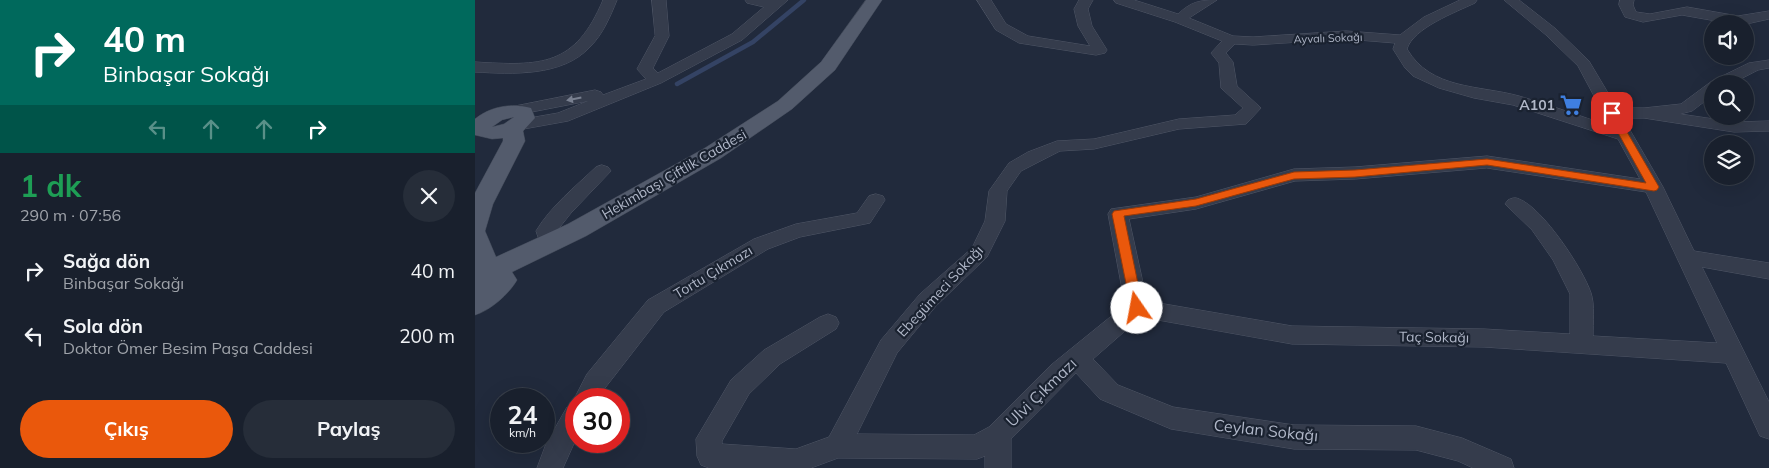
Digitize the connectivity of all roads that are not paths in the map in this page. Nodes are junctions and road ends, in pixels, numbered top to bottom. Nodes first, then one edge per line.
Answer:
1 (610, 0) edge
2 (659, 0) edge
3 (752, 0) edge
4 (874, 0) edge
5 (984, 0) edge
6 (1086, 0) edge
7 (1121, 0) edge
8 (1210, 0) edge
9 (1470, 0) edge
10 (1511, 0) edge
11 (1627, 0) edge
12 (772, 5) edge
13 (1769, 15) edge
14 (1180, 19) junction
15 (1403, 39) junction
16 (1231, 40) junction
17 (1769, 64) edge
18 (531, 66) junction
19 (475, 67) edge
20 (1735, 75) edge
21 (1754, 77) edge
22 (1769, 78) edge
23 (475, 79) edge
24 (656, 80) junction
25 (1704, 95) edge
26 (1612, 113) junction
27 (1644, 113) junction
28 (495, 124) edge
29 (1768, 127) edge
30 (1625, 136) junction
31 (602, 171) dead end
32 (475, 184) edge
33 (1654, 187) junction
34 (876, 200) dead end
35 (1515, 204) dead end
36 (549, 244) junction
37 (478, 257) edge
38 (1687, 257) junction
39 (1769, 272) edge
40 (475, 302) edge
41 (1137, 308) junction
42 (829, 323) dead end
43 (1582, 344) junction
44 (1733, 354) junction
45 (1077, 358) junction
46 (1744, 376) junction
47 (592, 388) edge
48 (1769, 388) edge
49 (1769, 428) edge
50 (565, 435) edge
51 (998, 435) junction
52 (838, 446) junction
53 (550, 468) edge
54 (998, 468) edge
55 (1501, 468) edge

1 - 18 street
2 - 24 street
3 - 12 street
4 - 36 main road, Hekimbaşı Çiftlik Caddesi
5 - 6 street
7 - 14 street, Ayvalı Sokağı
8 - 14 street
9 - 15 street
10 - 26 street
11 - 13 street
12 - 24 street
14 - 16 street, Ayvalı Sokağı
15 - 16 street, Ayvalı Sokağı
15 - 30 street
16 - 52 street, Ebegümeci Sokağı
17 - 20 street
18 - 19 street
18 - 23 street
21 - 22 street
24 - 28 street
25 - 27 street
26 - 27 street
26 - 30 street
27 - 29 street
28 - 32 main road
28 - 37 main road
30 - 33 street
31 - 36 street
33 - 38 street
33 - 41 street
34 - 47 street, Tortu Çıkmazı
35 - 43 street
36 - 37 main road, Hekimbaşı Çiftlik Caddesi
36 - 40 main road
37 - 40 main road
38 - 39 street
38 - 44 street
41 - 43 street, Taç Sokağı
41 - 45 street, Ulvi Çıkmazı
42 - 52 street
43 - 44 street, Taç Sokağı
44 - 46 street
45 - 51 street, Ulvi Çıkmazı
45 - 55 street, Ceylan Sokağı
46 - 48 street
46 - 49 street
50 - 53 street
51 - 52 street, Ulvi Çıkmazı
51 - 54 street

